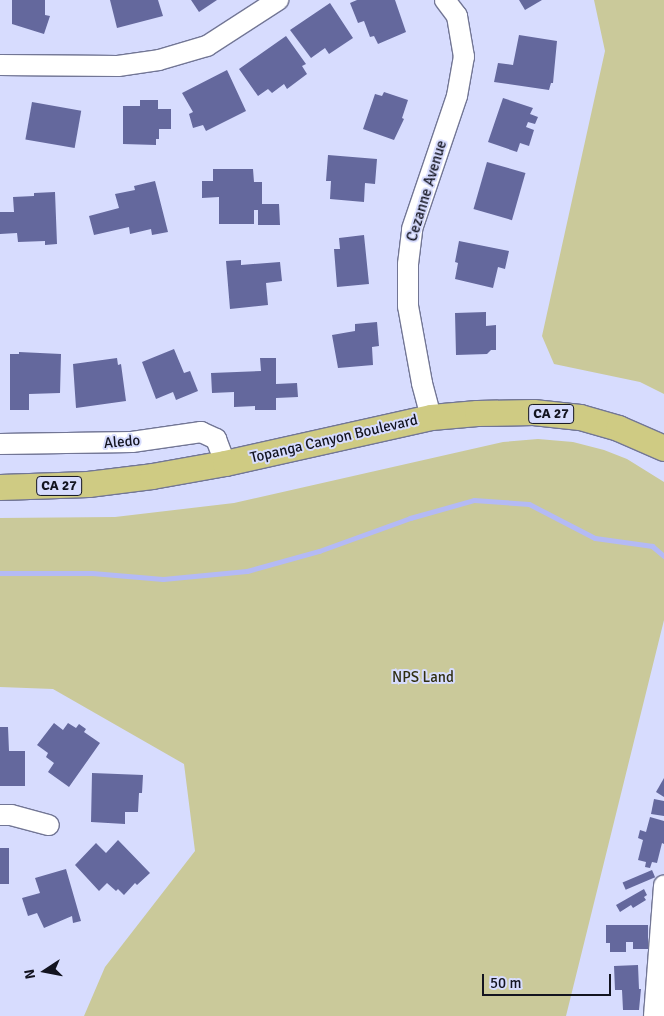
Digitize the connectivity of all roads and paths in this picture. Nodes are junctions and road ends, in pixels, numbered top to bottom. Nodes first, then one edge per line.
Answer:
1 (278, 0) edge
2 (445, 0) edge
3 (0, 65) edge
4 (432, 417) junction
5 (0, 444) edge
6 (664, 448) edge
7 (225, 463) junction
8 (0, 487) edge
9 (0, 815) edge
10 (48, 825) dead end
11 (664, 885) edge
12 (654, 1016) edge

1 - 3 street
2 - 4 street, Cezanne Avenue
4 - 6 main road, Topanga Canyon Boulevard / CA 27
4 - 7 main road, Topanga Canyon Boulevard / CA 27
5 - 7 street, Aledo
7 - 8 main road, Topanga Canyon Boulevard / CA 27
9 - 10 street
11 - 12 street

